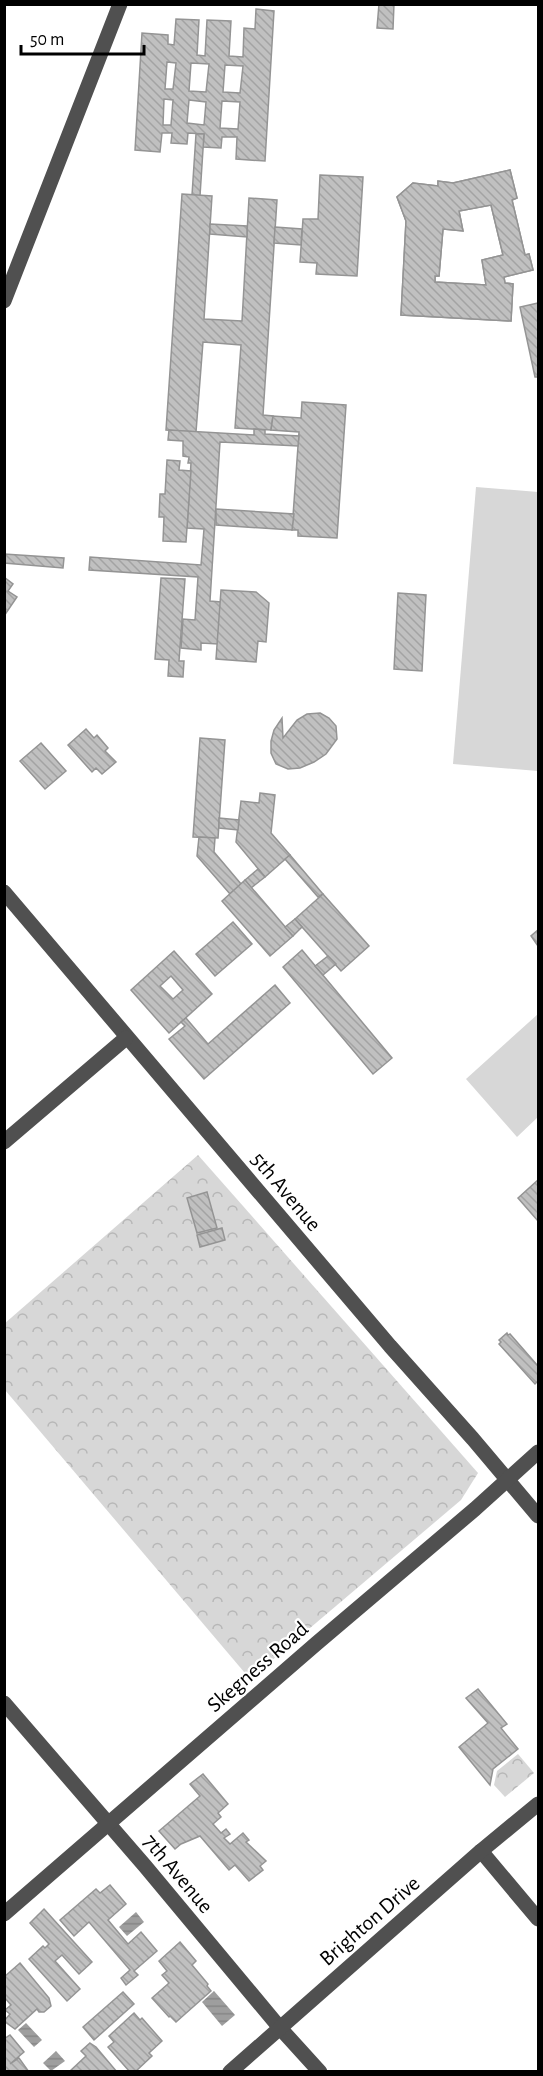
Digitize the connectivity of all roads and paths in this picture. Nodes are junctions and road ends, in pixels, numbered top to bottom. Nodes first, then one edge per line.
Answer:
1 (120, 4) edge
2 (4, 301) edge
3 (4, 892) edge
4 (126, 1038) junction
5 (4, 1142) edge
6 (538, 1452) edge
7 (508, 1479) junction
8 (538, 1516) edge
9 (4, 1703) edge
10 (538, 1804) edge
11 (109, 1825) junction
12 (481, 1851) junction
13 (4, 1914) edge
14 (538, 1919) edge
15 (280, 2028) junction
16 (230, 2072) edge
17 (320, 2072) edge

1 - 2 street
3 - 4 street, 5th Avenue
4 - 5 street
4 - 7 street, 5th Avenue
6 - 7 street, Skegness Road
7 - 8 street, 5th Avenue
7 - 11 street, Skegness Road
9 - 11 street, 7th Avenue
10 - 12 street, Brighton Drive
11 - 13 street, Skegness Road
11 - 15 street, 7th Avenue
12 - 14 street
12 - 15 street, Brighton Drive
15 - 16 street, Brighton Drive
15 - 17 street, 7th Avenue

